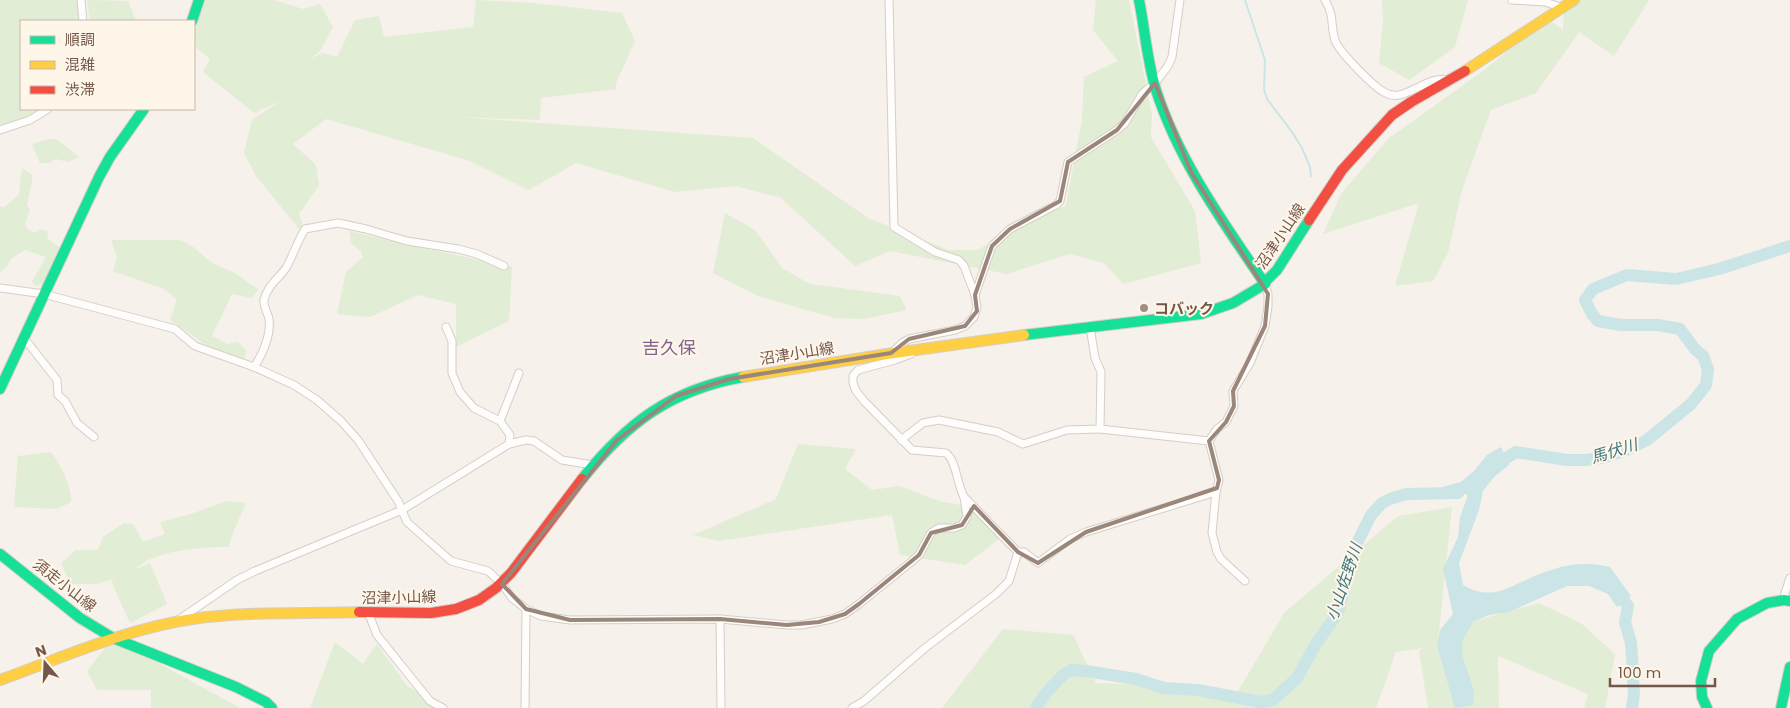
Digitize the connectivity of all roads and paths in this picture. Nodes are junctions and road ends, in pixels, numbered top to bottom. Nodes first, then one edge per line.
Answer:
1 (81, 0) edge
2 (199, 0) edge
3 (889, 0) edge
4 (1139, 0) edge
5 (1180, 0) edge
6 (1325, 0) edge
7 (1512, 0) edge
8 (1526, 0) edge
9 (1574, 0) edge
10 (1563, 8) junction
11 (83, 20) edge
12 (192, 20) edge
13 (1449, 80) junction
14 (1155, 83) junction
15 (46, 110) edge
16 (143, 110) edge
17 (0, 130) edge
18 (504, 266) dead end
19 (1264, 284) junction
20 (0, 288) edge
21 (44, 294) junction
22 (975, 295) junction
23 (446, 327) dead end
24 (1090, 327) junction
25 (24, 338) junction
26 (923, 348) junction
27 (891, 353) junction
28 (254, 367) junction
29 (519, 373) dead end
30 (0, 389) edge
31 (500, 421) junction
32 (1100, 429) junction
33 (94, 437) dead end
34 (901, 440) junction
35 (1209, 441) junction
36 (509, 444) junction
37 (594, 465) junction
38 (1216, 492) junction
39 (964, 497) junction
40 (402, 510) junction
41 (1018, 552) junction
42 (0, 554) edge
43 (1790, 578) edge
44 (1245, 581) dead end
45 (502, 584) junction
46 (1787, 601) edge
47 (526, 609) junction
48 (368, 612) junction
49 (720, 619) junction
50 (175, 622) junction
51 (113, 638) junction
52 (1790, 667) edge
53 (0, 680) edge
54 (272, 708) edge
55 (443, 708) edge
56 (525, 708) edge
57 (721, 708) edge
58 (852, 708) edge
59 (1707, 708) edge
60 (1781, 708) edge

1 - 11 street
2 - 12 main road
3 - 22 street
4 - 14 main road
5 - 14 street
6 - 13 street
7 - 8 street
8 - 10 street
9 - 10 main road, 沼津小山線
10 - 13 main road, 沼津小山線
13 - 19 main road, 沼津小山線
14 - 19 main road
14 - 22 street
15 - 17 street
16 - 21 main road
18 - 28 street
19 - 24 main road, 沼津小山線
19 - 35 street
20 - 21 street
21 - 25 main road
21 - 28 street
22 - 27 street
23 - 31 street
24 - 26 main road, 沼津小山線
24 - 32 street
25 - 30 main road
25 - 33 street
26 - 27 main road, 沼津小山線
26 - 34 street
27 - 37 main road, 沼津小山線
28 - 40 street
29 - 31 street
31 - 36 street
32 - 34 street
32 - 35 street
34 - 39 street
35 - 38 street
36 - 37 street
36 - 40 street
37 - 45 main road, 沼津小山線
38 - 41 street
38 - 44 street
39 - 41 street
39 - 49 street
40 - 45 street
40 - 50 street
41 - 58 street
42 - 51 main road, 須走小山線
43 - 46 street
45 - 47 street
45 - 48 main road, 沼津小山線
46 - 59 main road
47 - 49 street
47 - 56 street
48 - 50 main road, 沼津小山線
48 - 55 street
49 - 57 street
50 - 51 main road, 沼津小山線
51 - 53 main road, 沼津小山線
51 - 54 main road, 須走小山線
52 - 60 main road

